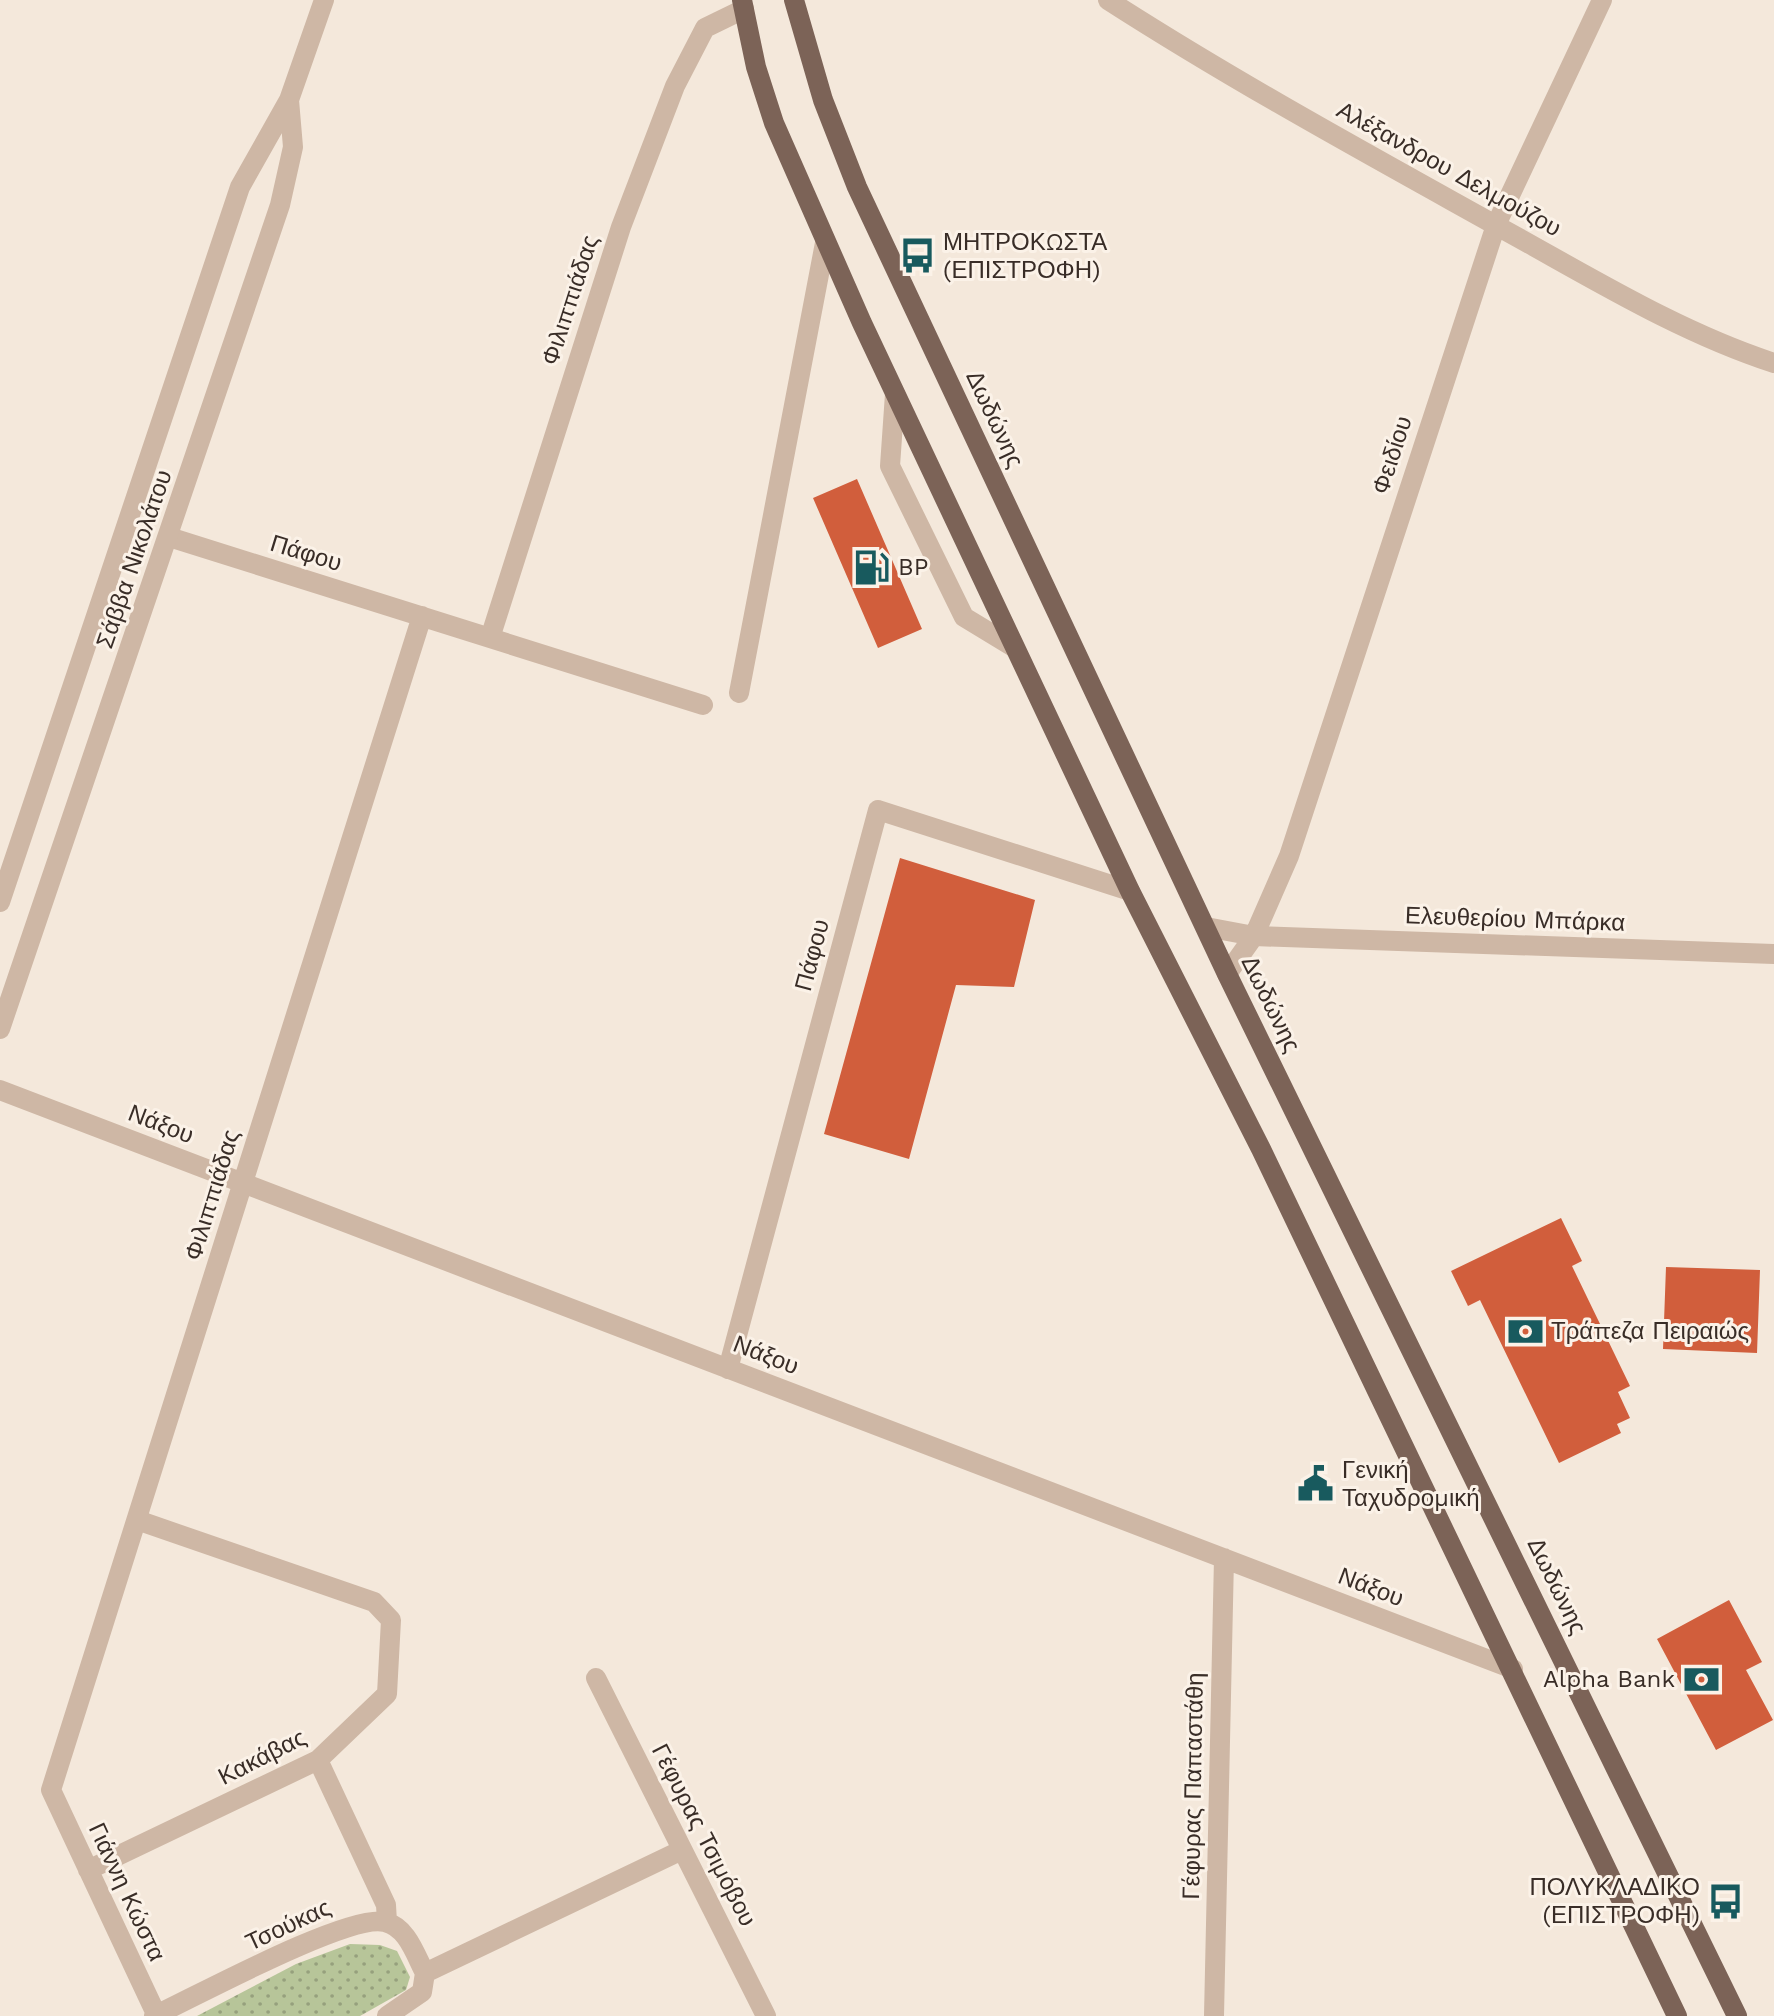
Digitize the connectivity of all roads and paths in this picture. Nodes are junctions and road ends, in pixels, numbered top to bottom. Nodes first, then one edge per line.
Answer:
1 (324, 0) edge
2 (794, 0) edge
3 (1108, 0) edge
4 (1602, 0) edge
5 (743, 4) edge
6 (289, 100) junction
7 (1496, 225) junction
8 (825, 243) junction
9 (1774, 363) edge
10 (895, 394) junction
11 (169, 537) junction
12 (422, 616) junction
13 (490, 638) junction
14 (1015, 648) junction
15 (739, 693) dead end
16 (703, 705) dead end
17 (1130, 891) junction
18 (0, 902) edge
19 (1206, 927) junction
20 (1254, 936) junction
21 (1774, 954) edge
22 (1227, 974) junction
23 (0, 1029) edge
24 (0, 1090) edge
25 (243, 1183) junction
26 (728, 1369) junction
27 (137, 1520) junction
28 (1224, 1558) junction
29 (1513, 1669) junction
30 (596, 1678) dead end
31 (318, 1760) junction
32 (51, 1790) joint
33 (682, 1850) junction
34 (88, 1870) junction
35 (387, 1922) junction
36 (425, 1973) junction
37 (155, 2016) edge
38 (387, 2016) edge
39 (766, 2016) edge
40 (1214, 2016) edge
41 (1677, 2016) edge
42 (1737, 2016) edge

1 - 6 street, Σάββα Νικολάτου
2 - 19 main road, Δωδώνης
3 - 7 street, Αλέξανδρου Δελμούζου
4 - 7 street, Φειδίου
5 - 8 main road
5 - 13 street, Φιλιππιάδας
6 - 11 street, Σάββα Νικολάτου
6 - 18 street, Σάββα Νικολάτου
7 - 9 street, Αλέξανδρου Δελμούζου
7 - 20 street, Φειδίου
8 - 10 main road
8 - 15 street
10 - 14 main road
10 - 14 street
11 - 12 street, Πάφου
11 - 23 street, Σάββα Νικολάτου
12 - 13 street, Πάφου
12 - 25 street, Φιλιππιάδας
13 - 16 street, Πάφου
14 - 17 main road
17 - 26 street, Πάφου
17 - 29 main road
19 - 20 street, Ελευθερίου Μπάρκα
19 - 22 main road, Δωδώνης
20 - 21 street, Ελευθερίου Μπάρκα
20 - 22 street, Φειδίου
22 - 42 main road, Δωδώνης
24 - 25 street, Νάξου
25 - 26 street, Νάξου
25 - 27 street, Φιλιππιάδας
26 - 28 street, Νάξου
27 - 31 street, Κακάβας
27 - 32 street, Φιλιππιάδας
28 - 29 street, Νάξου
28 - 40 street, Γέφυρας Παπαστάθη
29 - 41 main road
30 - 33 street, Γέφυρας Τσιμόβου
31 - 34 street, Κακάβας
31 - 35 street
32 - 34 street, Γιάννη Κώστα
33 - 36 street
33 - 39 street, Γέφυρας Τσιμόβου
34 - 37 street, Γιάννη Κώστα
35 - 36 street
35 - 37 street, Τσούκας
36 - 38 street

